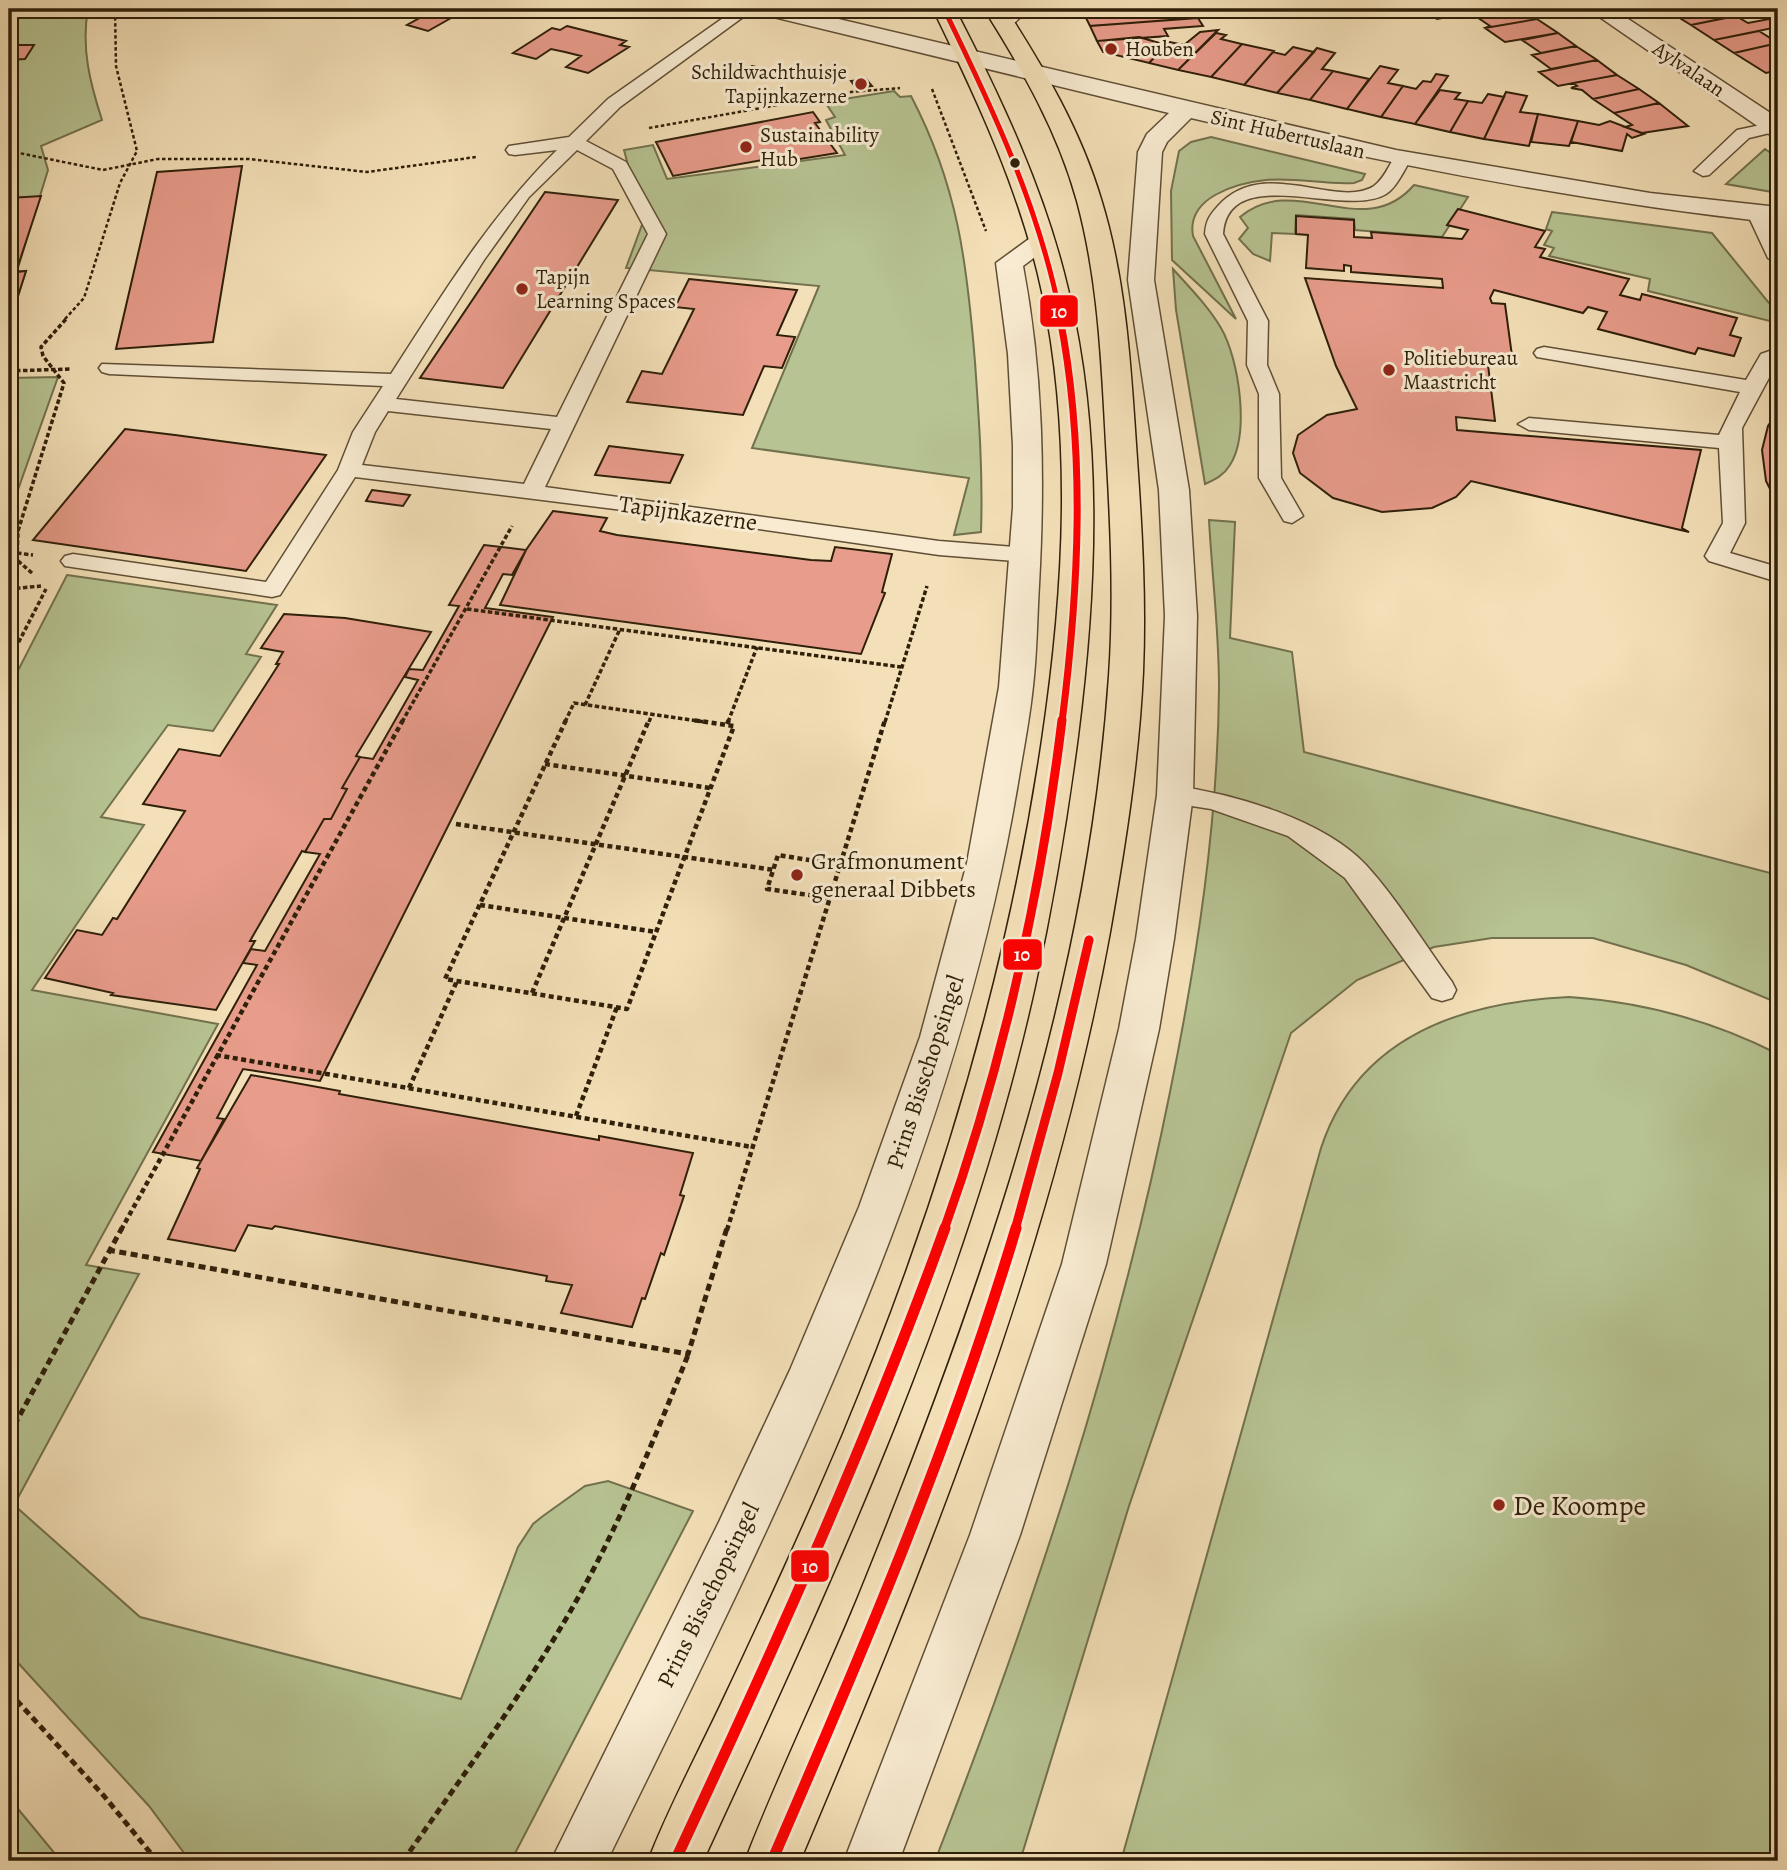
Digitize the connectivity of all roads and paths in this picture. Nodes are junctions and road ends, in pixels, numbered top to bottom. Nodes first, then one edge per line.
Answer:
1 (116, 9) edge
2 (746, 9) edge
3 (769, 9) edge
4 (848, 9) edge
5 (944, 9) edge
6 (1599, 9) edge
7 (1006, 13) edge
8 (804, 17) junction
9 (967, 55) junction
10 (1034, 72) junction
11 (928, 80) dead end
12 (900, 88) dead end
13 (1186, 110) junction
14 (1777, 127) edge
15 (575, 142) junction
16 (515, 150) joint
17 (9, 151) edge
18 (1402, 159) junction
19 (130, 166) junction
20 (1703, 171) dead end
21 (1767, 214) edge
22 (989, 241) dead end
23 (1042, 242) junction
24 (1778, 258) edge
25 (1127, 305) junction
26 (1544, 353) dead end
27 (1778, 354) edge
28 (109, 368) dead end
29 (56, 369) junction
30 (9, 371) edge
31 (397, 380) junction
32 (1754, 388) junction
33 (382, 404) junction
34 (565, 424) junction
35 (1529, 424) dead end
36 (1729, 442) junction
37 (349, 470) junction
38 (532, 491) junction
39 (1292, 516) dead end
40 (939, 548) junction
41 (1028, 555) junction
42 (73, 561) dead end
43 (34, 574) dead end
44 (1778, 575) edge
45 (43, 579) dead end
46 (46, 586) junction
47 (9, 589) edge
48 (467, 609) junction
49 (620, 629) junction
50 (757, 648) junction
51 (9, 661) edge
52 (901, 667) junction
53 (585, 705) junction
54 (652, 714) junction
55 (727, 724) junction
56 (545, 764) junction
57 (626, 776) junction
58 (710, 788) junction
59 (1175, 795) junction
60 (456, 824) dead end
61 (514, 832) junction
62 (596, 844) junction
63 (684, 857) junction
64 (840, 865) junction
65 (774, 870) junction
66 (830, 898) junction
67 (480, 905) junction
68 (564, 917) junction
69 (656, 932) junction
70 (457, 981) junction
71 (1442, 990) dead end
72 (532, 993) junction
73 (617, 1007) junction
74 (216, 1055) junction
75 (409, 1087) junction
76 (576, 1116) junction
77 (752, 1147) junction
78 (108, 1250) junction
79 (688, 1354) junction
80 (9, 1435) edge
81 (9, 1692) edge
82 (157, 1861) edge
83 (403, 1861) edge
84 (578, 1861) edge
85 (675, 1861) edge
86 (772, 1861) edge
87 (872, 1861) edge

1 - 19 path
2 - 15 lane
3 - 8 street, Sint Hubertuslaan
4 - 8 street, Sint Hubertuslaan
5 - 9 main road
6 - 14 street, Aylvalaan
7 - 10 main road
8 - 9 street, Sint Hubertuslaan
9 - 10 street, Sint Hubertuslaan
9 - 23 main road
10 - 13 street, Sint Hubertuslaan
10 - 25 main road
11 - 22 path
12 - 15 path
13 - 18 street, Sint Hubertuslaan
13 - 25 street
14 - 20 lane
15 - 16 lane
15 - 31 lane
15 - 34 lane
16 - 19 path
17 - 19 path
18 - 21 street, Sint Hubertuslaan
18 - 39 lane
19 - 29 path
21 - 24 lane
23 - 41 street, Prins Bisschopsingel
23 - 85 main road
25 - 59 street
25 - 86 main road
26 - 32 lane
27 - 32 lane
28 - 31 lane
29 - 30 path
29 - 43 path
31 - 33 lane
32 - 36 lane
33 - 34 lane
33 - 37 lane
34 - 38 lane
35 - 36 lane
36 - 44 lane
37 - 38 lane, Tapijnkazerne
37 - 42 lane
38 - 40 lane, Tapijnkazerne
38 - 48 path
40 - 41 lane, Tapijnkazerne
40 - 52 path
41 - 84 street, Prins Bisschopsingel
45 - 46 path
46 - 47 path
46 - 51 path
48 - 49 path
48 - 74 path
49 - 50 path
49 - 53 path
50 - 52 path
50 - 55 path
52 - 64 path
53 - 54 path
53 - 56 path
54 - 55 path
54 - 57 path
55 - 58 path
56 - 57 path
56 - 61 path
57 - 58 path
57 - 62 path
58 - 63 path
59 - 71 lane
59 - 87 street
60 - 61 path
61 - 62 path
61 - 67 path
62 - 63 path
62 - 68 path
63 - 65 path
63 - 69 path
64 - 65 path
64 - 66 path
65 - 66 path
66 - 77 path
67 - 68 path
67 - 70 path
68 - 69 path
68 - 72 path
69 - 73 path
70 - 72 path
70 - 75 path
72 - 73 path
73 - 76 path
74 - 75 path
74 - 78 path
75 - 76 path
76 - 77 path
77 - 79 path
78 - 79 path
78 - 80 path
79 - 83 path
81 - 82 path

